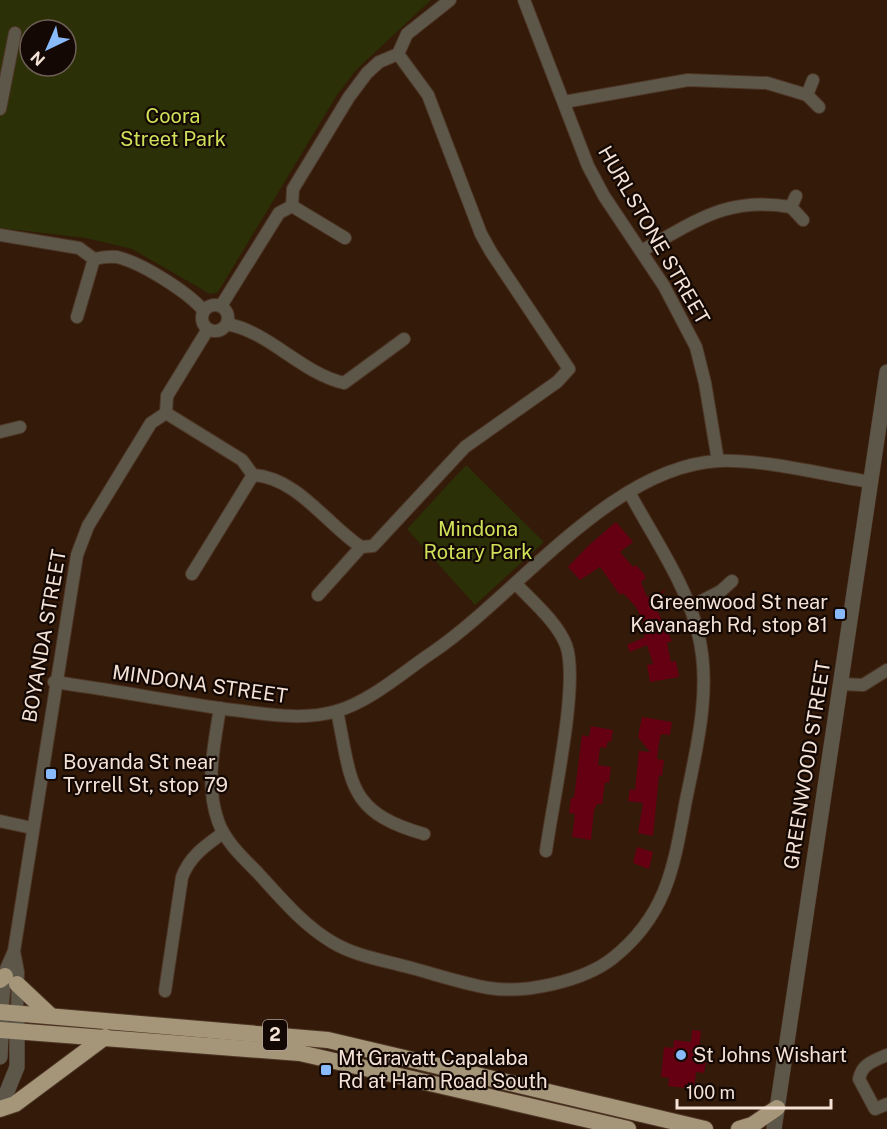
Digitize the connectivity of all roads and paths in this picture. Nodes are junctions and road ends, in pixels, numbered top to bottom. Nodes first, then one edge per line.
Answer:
1 (450, 0) edge
2 (524, 0) edge
3 (15, 33) dead end
4 (398, 54) junction
5 (813, 80) dead end
6 (807, 95) junction
7 (564, 102) junction
8 (819, 107) dead end
9 (0, 109) edge
10 (292, 206) junction
11 (803, 220) dead end
12 (0, 236) edge
13 (345, 238) dead end
14 (641, 251) junction
15 (94, 259) junction
16 (221, 306) junction
17 (204, 311) junction
18 (77, 317) dead end
19 (227, 324) junction
20 (208, 329) junction
21 (404, 339) dead end
22 (887, 372) edge
23 (166, 413) junction
24 (20, 427) dead end
25 (0, 432) edge
26 (718, 461) junction
27 (253, 475) junction
28 (871, 482) junction
29 (629, 492) junction
30 (361, 547) junction
31 (192, 574) dead end
32 (732, 580) dead end
33 (516, 584) junction
34 (318, 595) dead end
35 (690, 607) junction
36 (887, 670) edge
37 (54, 682) junction
38 (841, 684) junction
39 (220, 708) junction
40 (337, 711) junction
41 (0, 821) edge
42 (32, 828) junction
43 (223, 833) junction
44 (424, 834) dead end
45 (546, 851) dead end
46 (7, 980) edge
47 (165, 991) dead end
48 (6, 1013) edge
49 (50, 1015) junction
50 (6, 1030) edge
51 (105, 1037) junction
52 (887, 1055) edge
53 (0, 1057) edge
54 (887, 1104) edge
55 (777, 1108) junction
56 (0, 1109) edge
57 (628, 1129) edge
58 (705, 1129) edge
59 (739, 1129) edge
60 (774, 1129) edge

1 - 4 street
2 - 7 street, HURLSTONE STREET
3 - 9 street
4 - 10 street
4 - 30 street
5 - 6 street
6 - 7 street
6 - 8 street
7 - 14 street, HURLSTONE STREET
10 - 13 street
10 - 16 street
11 - 14 street
12 - 15 street
14 - 26 street, HURLSTONE STREET
15 - 17 street
15 - 18 street
16 - 17 street
16 - 19 street
17 - 20 street
19 - 20 street
19 - 21 street
20 - 23 street
22 - 28 street, GREENWOOD STREET
23 - 27 street
23 - 37 street, BOYANDA STREET
24 - 25 street
26 - 28 street, MINDONA STREET
26 - 29 street, MINDONA STREET
27 - 30 street
27 - 31 street
28 - 38 street, GREENWOOD STREET
29 - 33 street, MINDONA STREET
29 - 35 street
30 - 34 street
32 - 35 street
33 - 40 street, MINDONA STREET
33 - 45 street
35 - 43 street
36 - 38 street
37 - 39 street, MINDONA STREET
37 - 42 street, BOYANDA STREET
38 - 55 street, GREENWOOD STREET
39 - 40 street, MINDONA STREET
39 - 43 street
40 - 44 street
41 - 42 street
42 - 46 street, BOYANDA STREET
43 - 47 street
46 - 48 street, BOYANDA STREET
46 - 49 highway
48 - 49 highway, 2
48 - 50 street
49 - 58 highway, 2
50 - 51 highway, 2
50 - 53 street
50 - 56 street
51 - 56 highway
51 - 57 highway, 2
52 - 54 street
55 - 59 highway
55 - 60 street, GREENWOOD STREET

